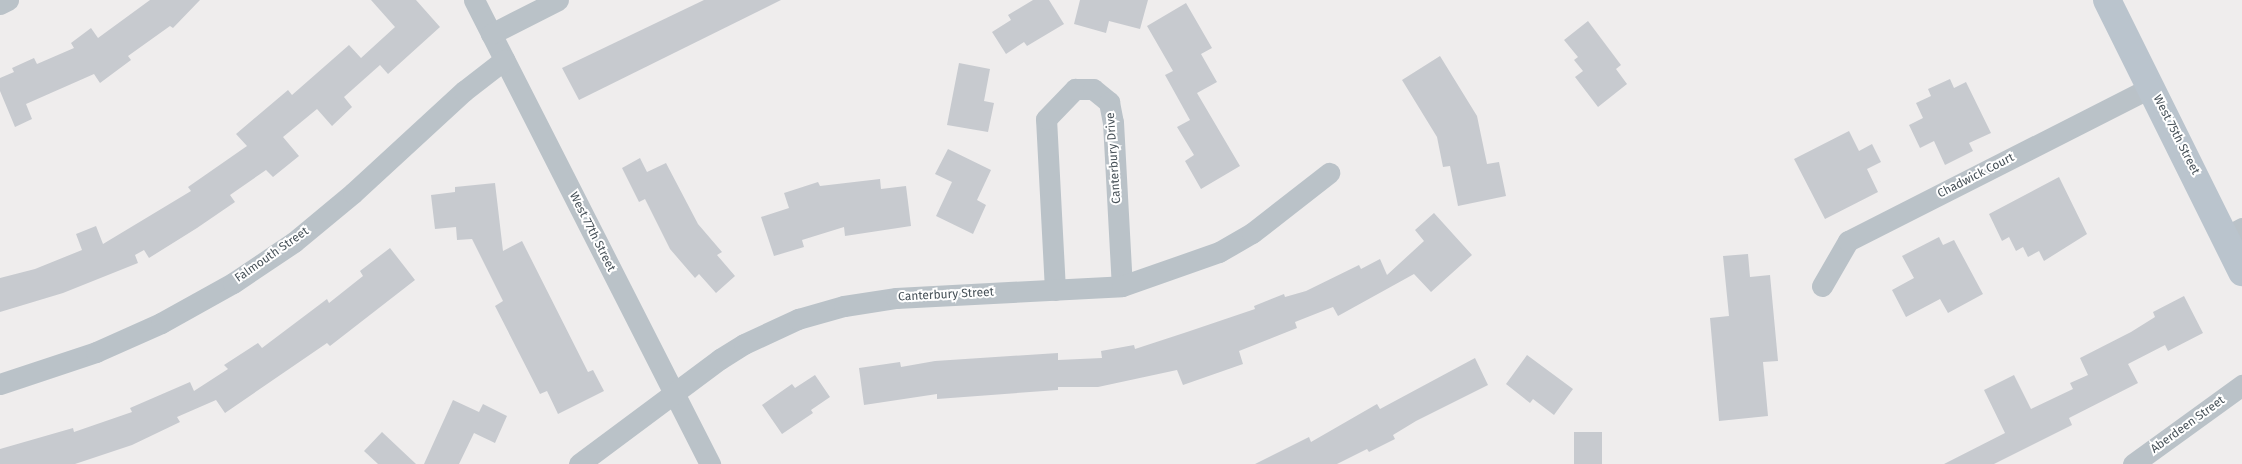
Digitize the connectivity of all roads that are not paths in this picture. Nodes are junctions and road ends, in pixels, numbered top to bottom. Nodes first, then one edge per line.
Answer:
1 (8, 0) edge
2 (474, 0) edge
3 (558, 0) edge
4 (2107, 0) edge
5 (0, 4) edge
6 (491, 34) junction
7 (504, 60) junction
8 (2151, 87) junction
9 (1329, 173) dead end
10 (2234, 232) edge
11 (2242, 272) edge
12 (1122, 286) junction
13 (1822, 286) dead end
14 (1055, 290) junction
15 (0, 384) edge
16 (2242, 385) edge
17 (674, 394) junction
18 (579, 464) edge
19 (710, 464) edge
20 (2133, 464) edge

1 - 5 street
2 - 6 street, West 77th Street
3 - 6 street
4 - 8 main road, West 75th Street
6 - 7 street, West 77th Street
7 - 15 street, Falmouth Street
7 - 17 street, West 77th Street
8 - 10 main road, West 75th Street
8 - 13 street, Chadwick Court
9 - 12 street, Canterbury Street
10 - 11 main road, West 75th Street
12 - 14 street, Canterbury Street
12 - 14 street, Canterbury Drive
14 - 17 street, Canterbury Street
16 - 20 street, Aberdeen Street
17 - 18 street, Canterbury Street
17 - 19 street, West 77th Street

